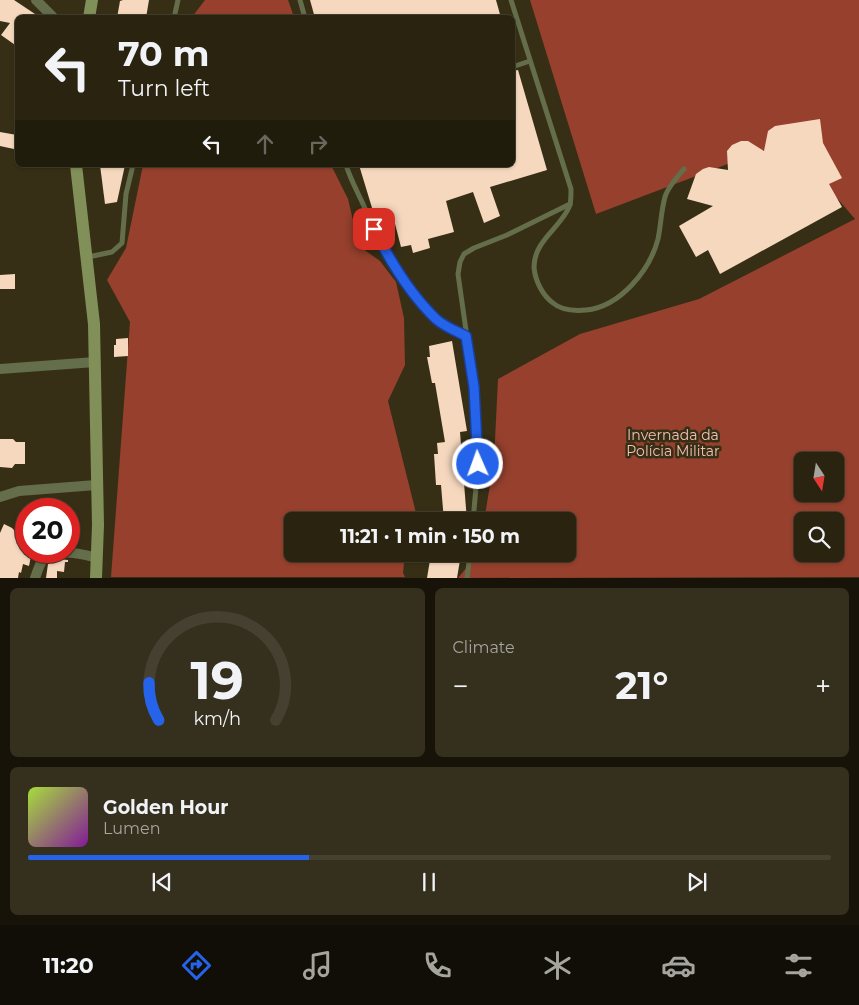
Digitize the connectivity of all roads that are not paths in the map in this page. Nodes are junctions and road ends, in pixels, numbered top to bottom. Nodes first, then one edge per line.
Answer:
1 (36, 0) edge
2 (92, 0) edge
3 (178, 0) edge
4 (300, 0) edge
5 (511, 0) edge
6 (51, 15) edge
7 (90, 15) edge
8 (175, 15) edge
9 (304, 15) edge
10 (530, 61) junction
11 (515, 66) edge
12 (76, 167) edge
13 (133, 167) edge
14 (347, 167) edge
15 (684, 169) dead end
16 (570, 204) junction
17 (87, 257) junction
18 (466, 336) junction
19 (95, 362) junction
20 (0, 369) edge
21 (96, 485) junction
22 (0, 497) edge
23 (474, 512) edge
24 (98, 558) junction
25 (469, 562) edge
26 (35, 578) edge
27 (96, 578) edge
28 (467, 578) edge

1 - 6 street
2 - 7 main road
3 - 8 lane
4 - 9 lane
5 - 10 lane
10 - 11 lane
10 - 16 lane
12 - 17 main road
13 - 17 lane
14 - 18 lane
15 - 16 lane
16 - 18 lane
17 - 19 main road
18 - 23 lane
19 - 20 street
19 - 21 main road
21 - 22 street
21 - 24 main road
24 - 26 street
24 - 27 main road
25 - 28 lane

